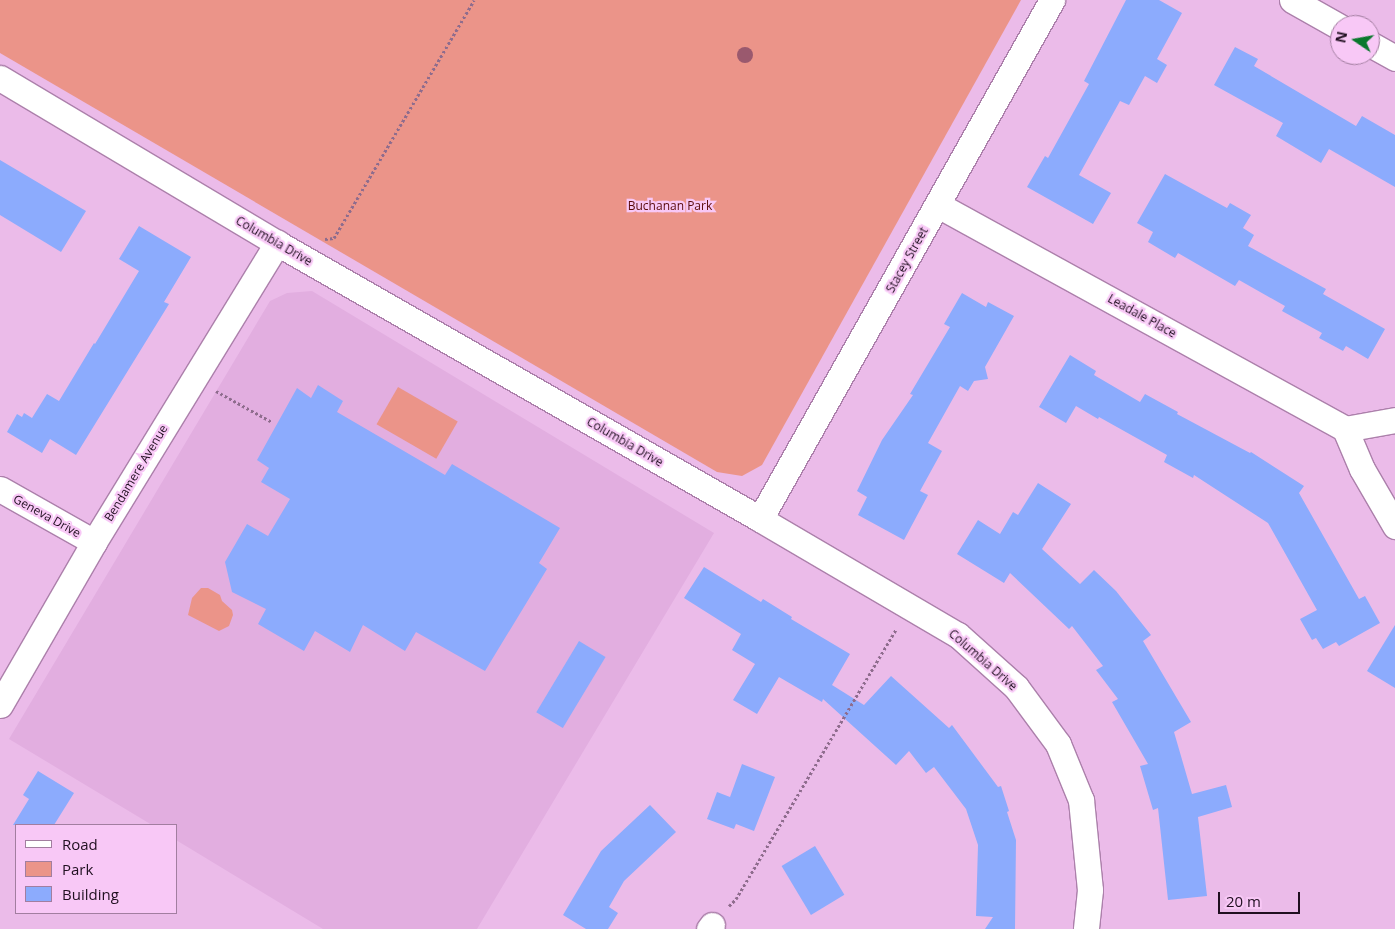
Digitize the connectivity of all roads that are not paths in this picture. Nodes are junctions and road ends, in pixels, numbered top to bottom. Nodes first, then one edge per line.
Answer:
1 (1052, 0) edge
2 (1292, 0) edge
3 (1330, 21) edge
4 (1380, 50) edge
5 (1395, 58) edge
6 (0, 78) edge
7 (938, 205) junction
8 (277, 243) junction
9 (1395, 420) edge
10 (1345, 429) junction
11 (0, 489) edge
12 (760, 519) junction
13 (1395, 526) edge
14 (94, 542) junction
15 (0, 705) edge
16 (1086, 929) edge

1 - 7 street, Stacey Street
2 - 3 street
4 - 5 street
6 - 8 street, Columbia Drive
7 - 10 street, Leadale Place
7 - 12 street, Stacey Street
8 - 12 street, Columbia Drive
8 - 14 street, Bendamere Avenue
9 - 10 street
10 - 13 street
11 - 14 street, Geneva Drive
12 - 16 street, Columbia Drive
14 - 15 street, Bendamere Avenue

